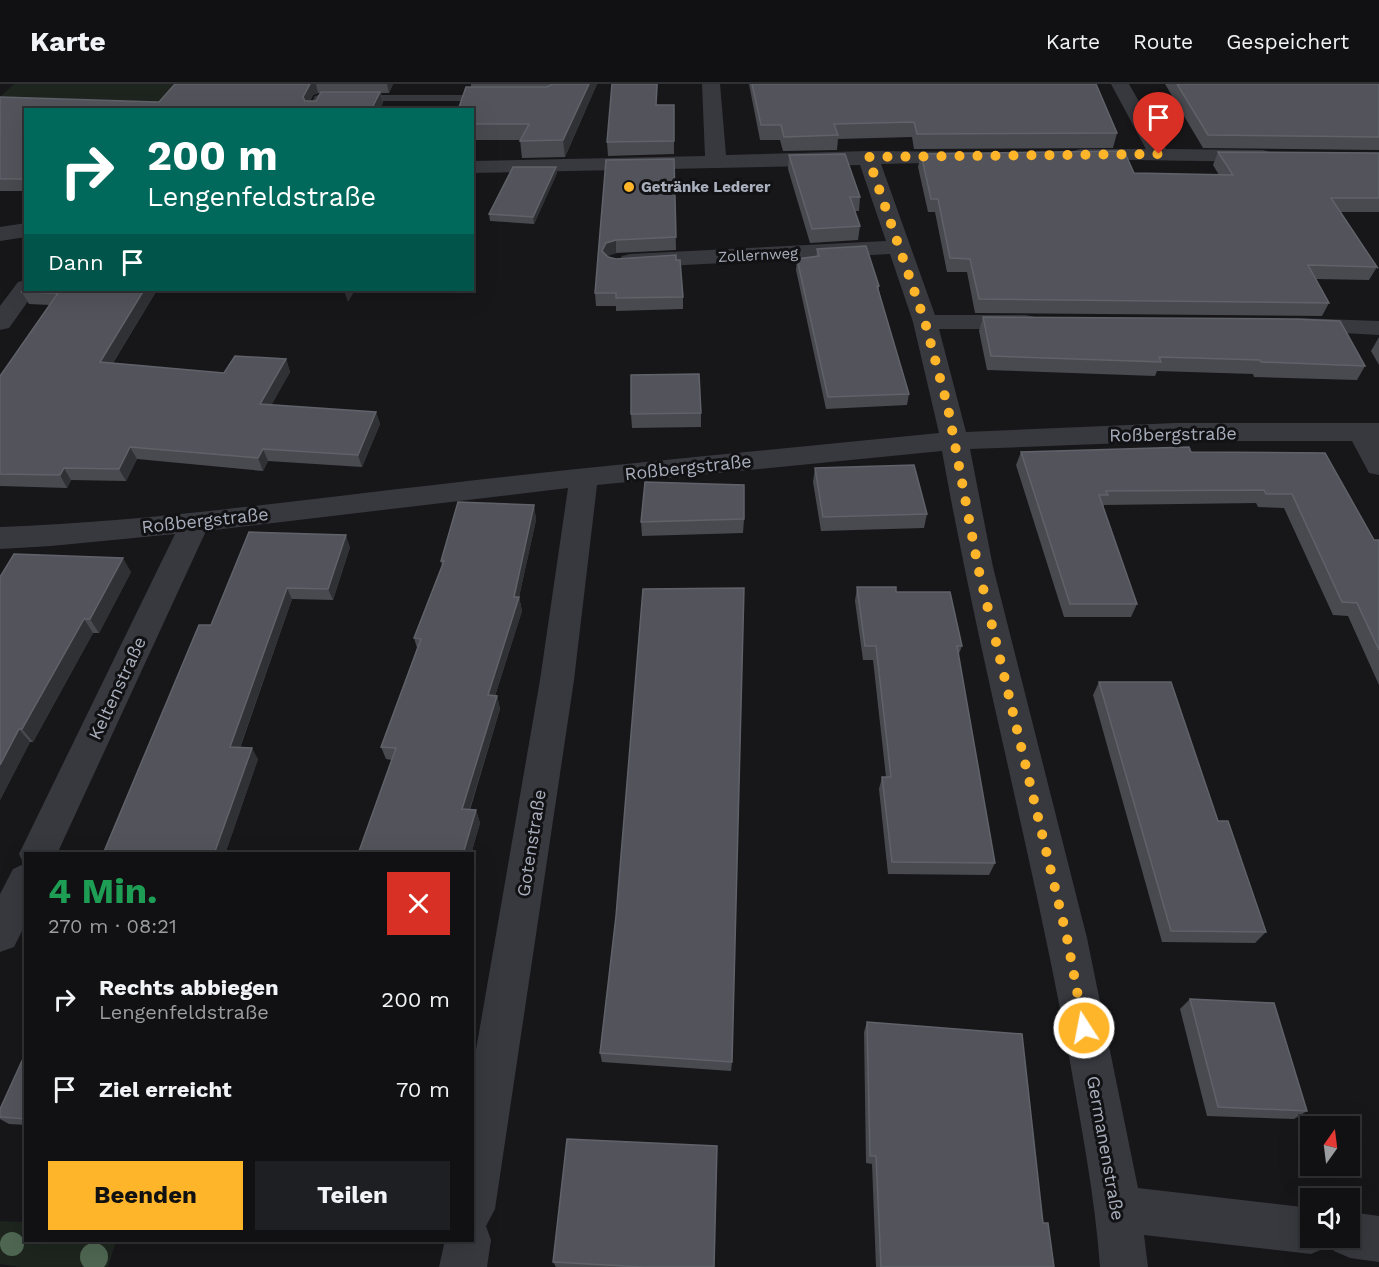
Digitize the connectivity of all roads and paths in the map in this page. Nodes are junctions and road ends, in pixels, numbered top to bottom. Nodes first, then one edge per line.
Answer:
1 (711, 84) edge
2 (1120, 84) edge
3 (504, 98) edge
4 (314, 108) edge
5 (1159, 154) junction
6 (1066, 155) edge
7 (984, 156) edge
8 (1286, 156) edge
9 (868, 157) junction
10 (716, 161) junction
11 (474, 167) edge
12 (24, 230) edge
13 (0, 234) edge
14 (898, 247) junction
15 (617, 262) edge
16 (1374, 262) edge
17 (1379, 270) edge
18 (24, 290) edge
19 (925, 322) junction
20 (1054, 322) edge
21 (0, 323) edge
22 (1276, 324) edge
23 (1379, 328) edge
24 (1370, 432) edge
25 (954, 441) junction
26 (1379, 466) edge
27 (584, 477) junction
28 (196, 522) junction
29 (0, 538) edge
30 (39, 852) edge
31 (24, 885) edge
32 (0, 934) edge
33 (474, 1196) edge
34 (1119, 1209) junction
35 (1300, 1230) edge
36 (1360, 1236) edge
37 (1379, 1239) edge
38 (468, 1242) edge
39 (463, 1267) edge
40 (1124, 1267) edge

1 - 10 street
2 - 5 street
3 - 4 lane
5 - 6 street
5 - 8 street
7 - 9 street
9 - 10 street
9 - 14 street, Germanenstraße
10 - 11 street
12 - 13 street
14 - 15 street, Zollernweg
14 - 19 street, Germanenstraße
16 - 17 path
18 - 21 street
19 - 20 street
19 - 25 street, Germanenstraße
22 - 23 street
24 - 25 street, Roßbergstraße
24 - 26 street
25 - 27 street, Roßbergstraße
25 - 34 street, Germanenstraße
27 - 28 street, Roßbergstraße
27 - 33 street, Gotenstraße
28 - 29 street, Roßbergstraße
28 - 30 street, Keltenstraße
31 - 32 street
34 - 35 street
34 - 40 street, Germanenstraße
36 - 37 street
38 - 39 street

